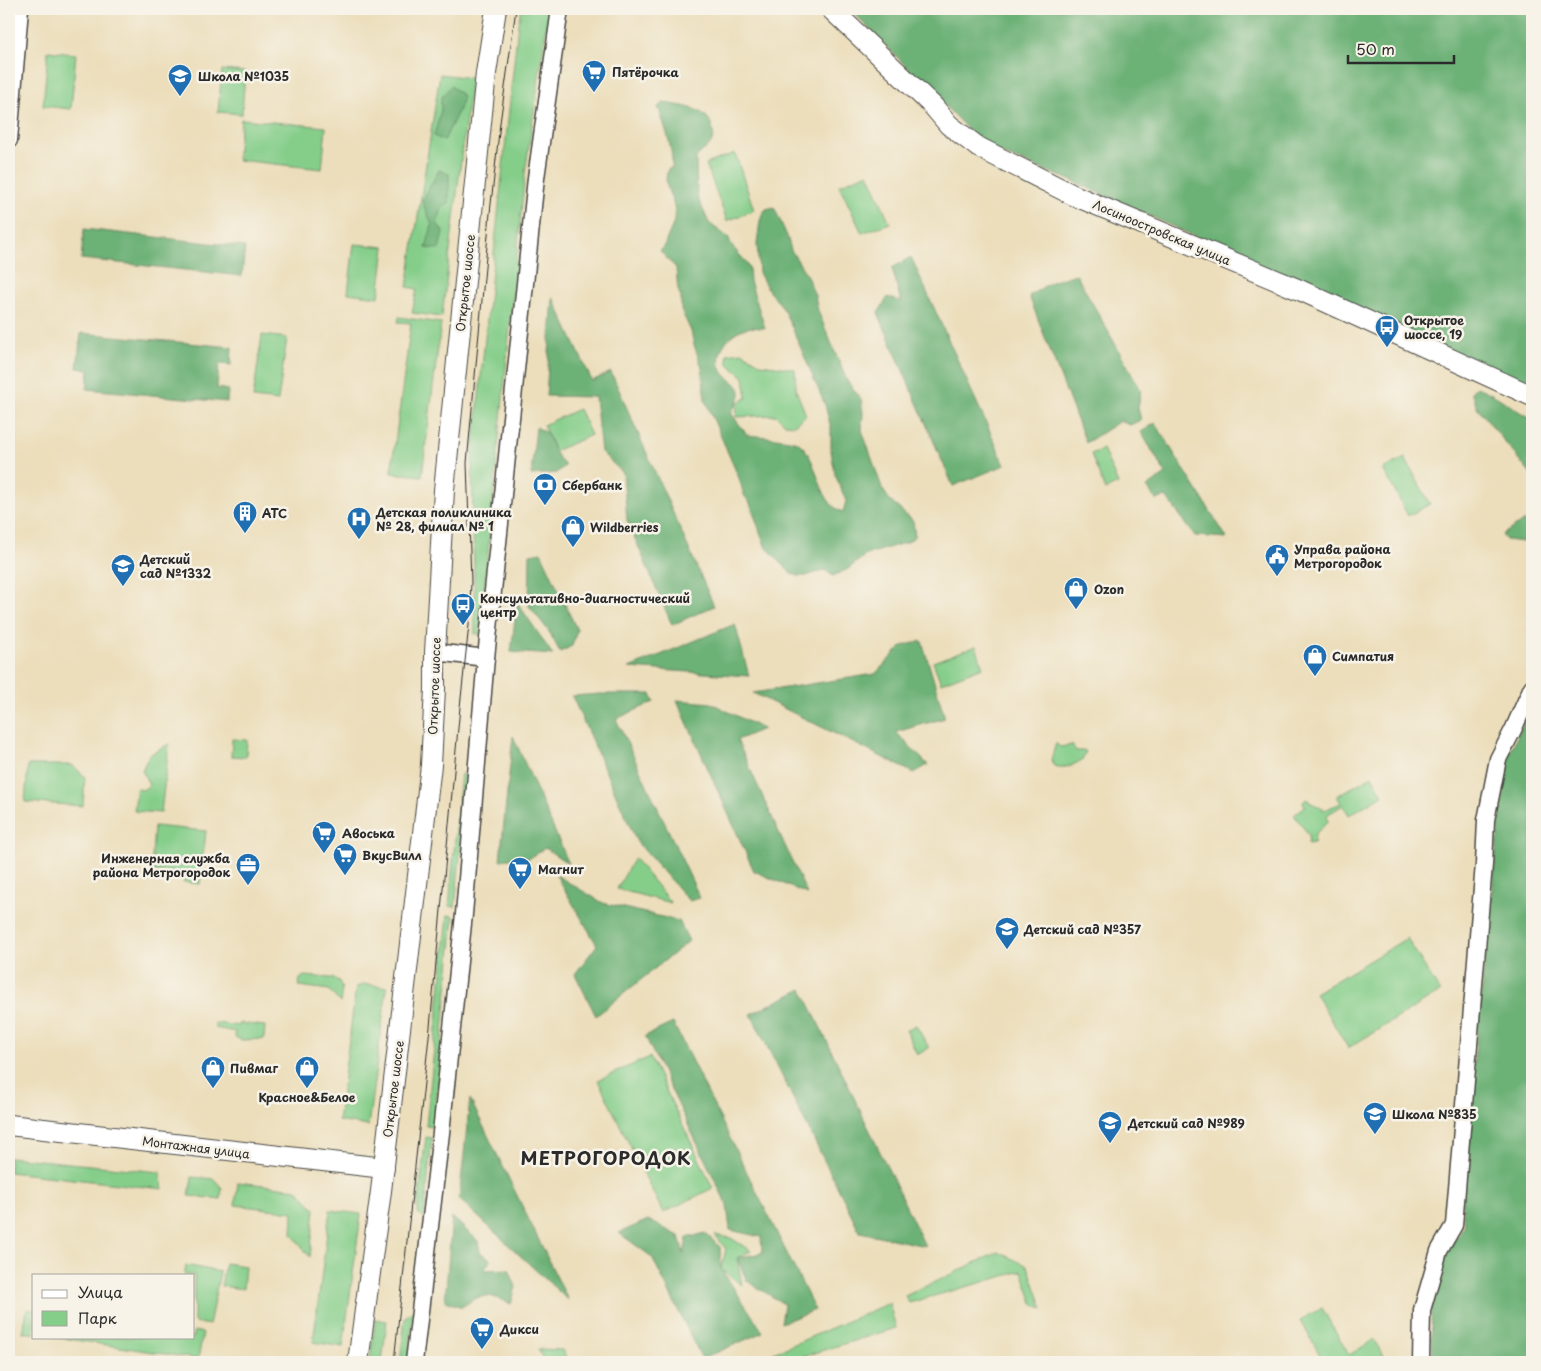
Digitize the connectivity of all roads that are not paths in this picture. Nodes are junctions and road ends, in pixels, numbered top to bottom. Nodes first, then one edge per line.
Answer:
1 (20, 9) edge
2 (496, 9) edge
3 (560, 9) edge
4 (831, 9) edge
5 (9, 140) edge
6 (1532, 396) edge
7 (435, 652) junction
8 (486, 658) junction
9 (1532, 687) edge
10 (9, 1125) edge
11 (384, 1168) junction
12 (358, 1362) edge
13 (414, 1362) edge
14 (1421, 1362) edge

1 - 5 street
2 - 7 street, Открытое шоссе
3 - 8 street
4 - 6 street, Лосиноостровская улица
7 - 8 street
7 - 11 street, Открытое шоссе
8 - 13 street
9 - 14 street
10 - 11 street, Монтажная улица
11 - 12 street, Открытое шоссе

